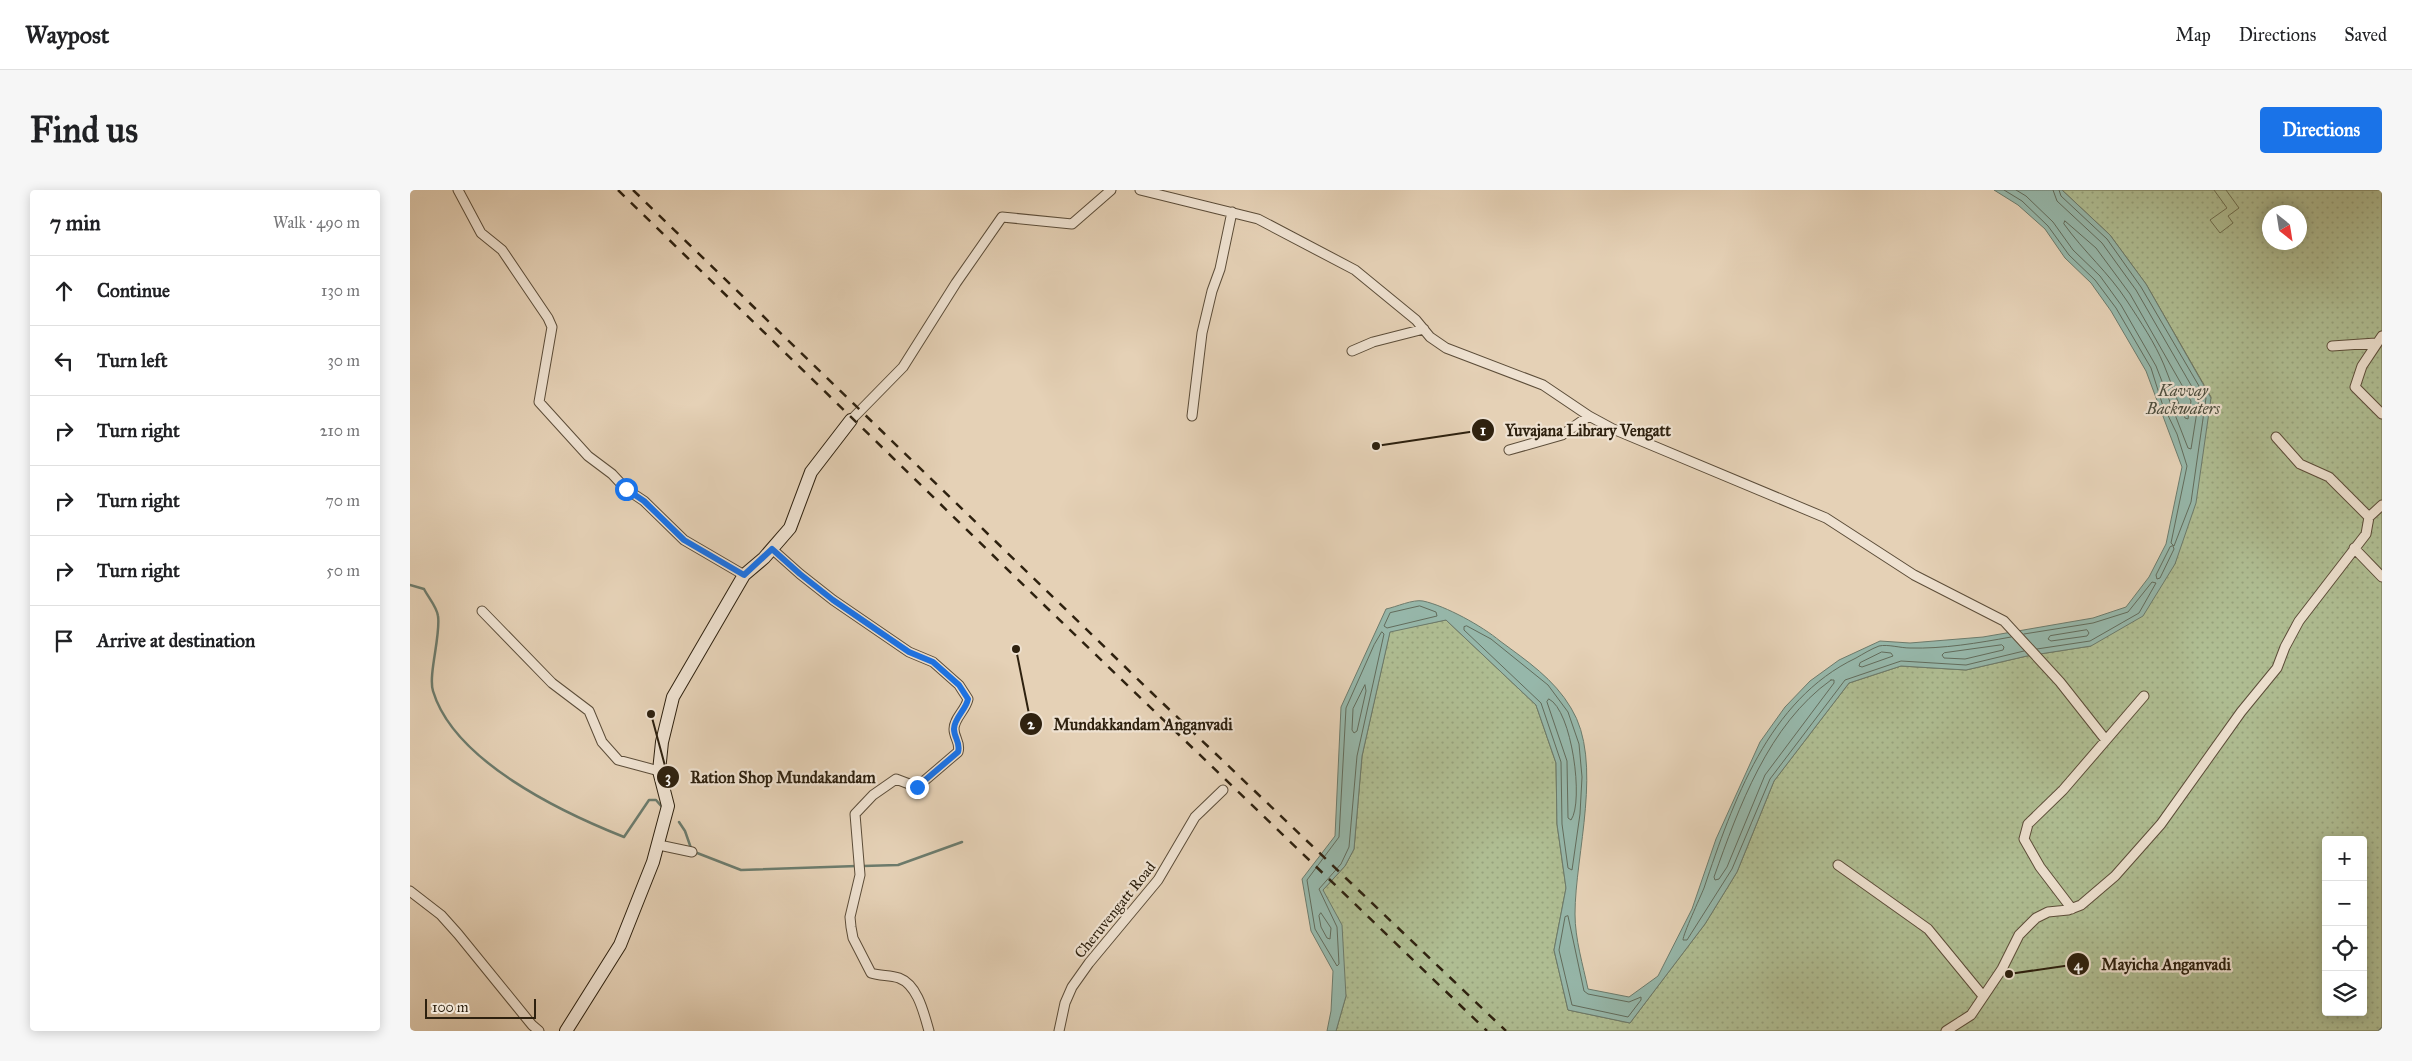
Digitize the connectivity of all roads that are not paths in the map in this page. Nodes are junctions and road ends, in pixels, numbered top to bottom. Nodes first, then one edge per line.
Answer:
1 (458, 190) edge
2 (1111, 190) edge
3 (1140, 190) edge
4 (1232, 212) junction
5 (1424, 329) junction
6 (2379, 339) edge
7 (2332, 346) dead end
8 (1352, 351) dead end
9 (2382, 414) edge
10 (1192, 416) dead end
11 (1589, 416) junction
12 (850, 420) joint
13 (2276, 437) dead end
14 (1510, 450) dead end
15 (2382, 505) edge
16 (2369, 517) junction
17 (2354, 548) junction
18 (772, 549) junction
19 (744, 575) junction
20 (2382, 577) edge
21 (482, 611) dead end
22 (2144, 696) dead end
23 (2105, 739) junction
24 (659, 772) junction
25 (1223, 790) dead end
26 (658, 845) junction
27 (692, 852) dead end
28 (1838, 865) dead end
29 (410, 891) edge
30 (2072, 909) junction
31 (1983, 996) junction
32 (539, 1031) edge
33 (566, 1031) edge
34 (930, 1031) edge
35 (1059, 1031) edge
36 (1946, 1031) edge

1 - 19 street
2 - 12 street
3 - 4 street
4 - 5 street
4 - 10 street
5 - 8 street
5 - 11 street
6 - 7 street
6 - 9 street
11 - 14 street
11 - 23 street
12 - 18 street
13 - 16 street
15 - 16 street
16 - 17 street
17 - 20 street
17 - 30 street
18 - 19 street
18 - 34 street
19 - 24 street
21 - 24 street
22 - 23 street
23 - 30 street
24 - 26 street
25 - 35 street, Cheruvengatt Road
26 - 27 street
26 - 33 street
28 - 31 street
29 - 32 street
30 - 31 street
31 - 36 street

